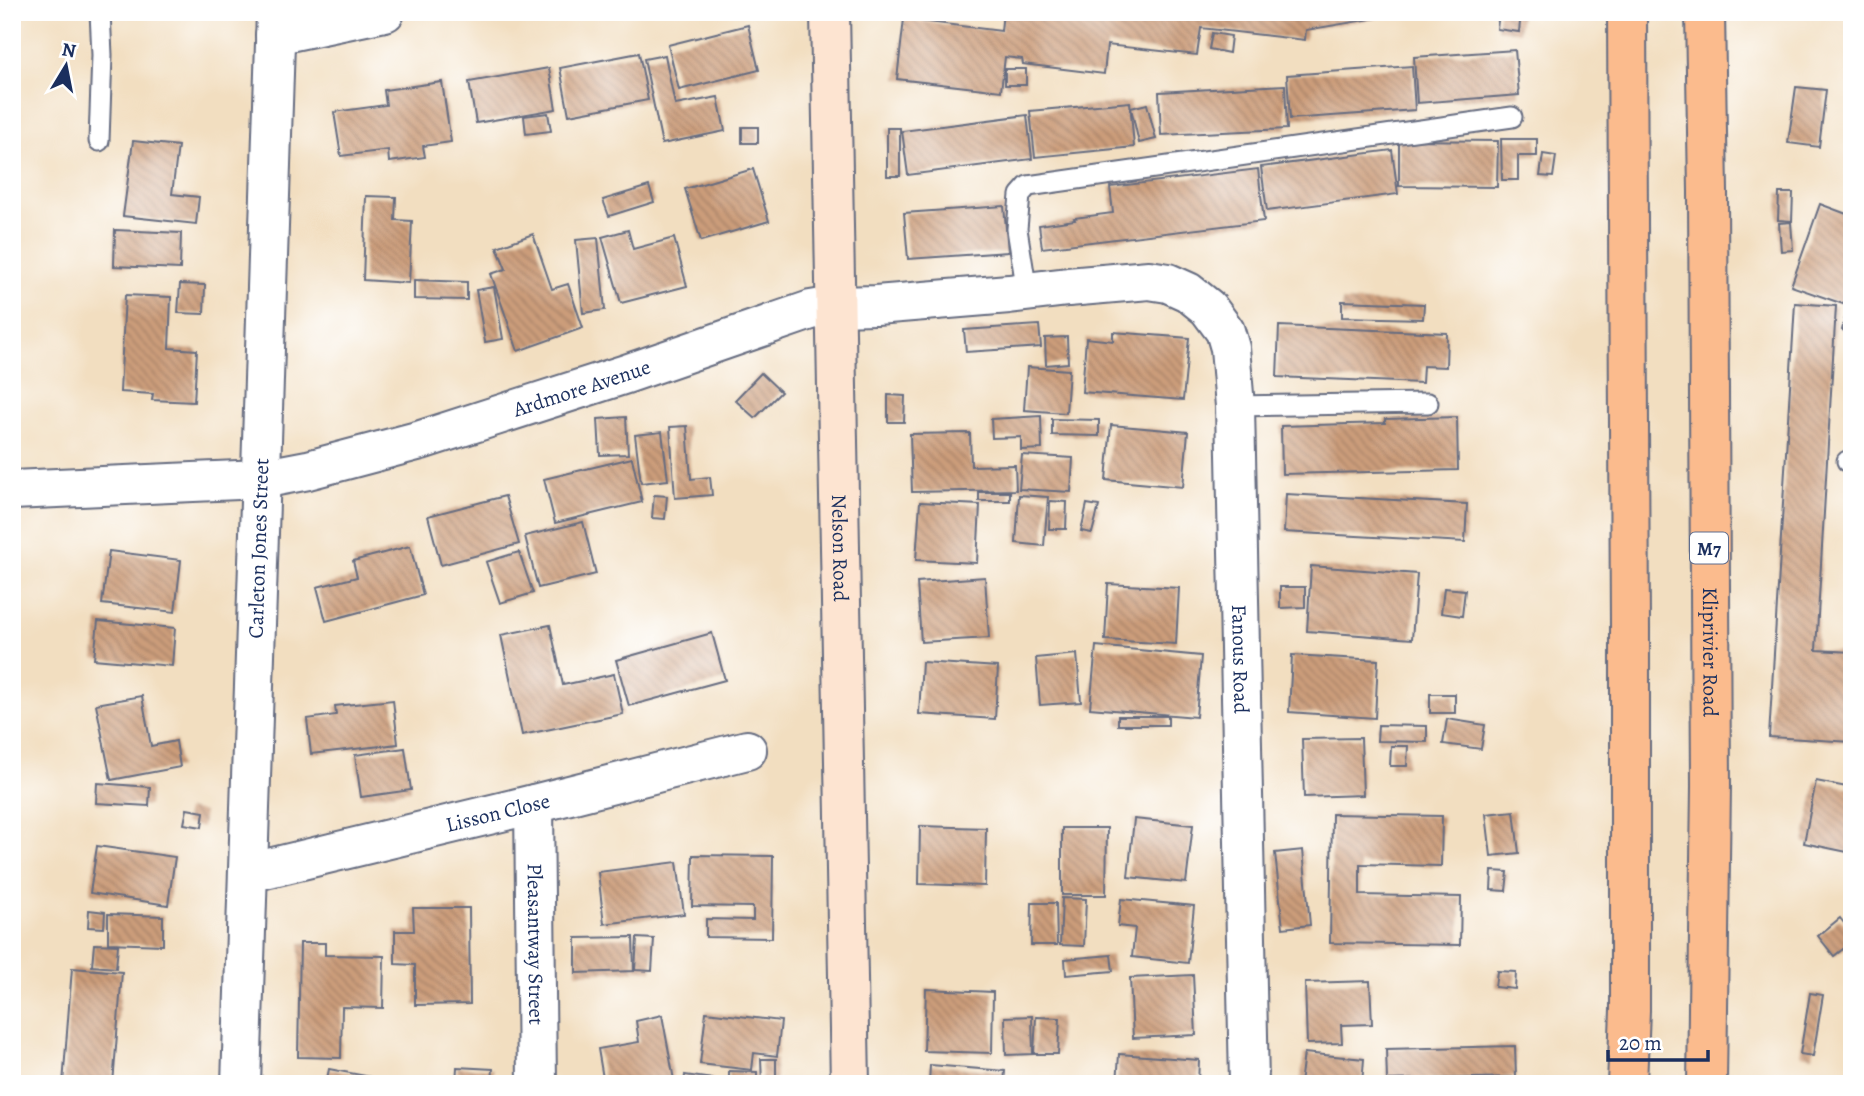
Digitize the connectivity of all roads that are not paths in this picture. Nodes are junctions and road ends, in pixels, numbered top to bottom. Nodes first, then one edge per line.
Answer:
1 (100, 12) edge
2 (385, 12) edge
3 (830, 12) edge
4 (1627, 12) edge
5 (1705, 12) edge
6 (276, 24) edge
7 (1512, 117) dead end
8 (99, 141) dead end
9 (1149, 280) joint
10 (1027, 292) junction
11 (835, 306) junction
12 (1428, 404) dead end
13 (1235, 406) junction
14 (261, 479) junction
15 (12, 490) edge
16 (747, 750) dead end
17 (534, 804) junction
18 (248, 873) junction
19 (241, 1084) edge
20 (537, 1084) edge
21 (850, 1084) edge
22 (1249, 1084) edge
23 (1627, 1084) edge
24 (1707, 1084) edge

1 - 8 lane
2 - 6 street
3 - 11 street, Nelson Road
4 - 23 main road
5 - 24 main road, Kliprivier Road / M7
6 - 14 street, Carleton Jones Street
7 - 10 lane
9 - 10 street, Ardmore Avenue
9 - 13 street, Fanous Road
10 - 11 street, Ardmore Avenue
11 - 14 street, Ardmore Avenue
11 - 21 street, Nelson Road
12 - 13 lane
13 - 22 street, Fanous Road
14 - 15 street, Ardmore Avenue
14 - 18 street, Carleton Jones Street
16 - 17 street, Lisson Close
17 - 18 street, Lisson Close
17 - 20 street, Pleasantway Street
18 - 19 street, Carleton Jones Street

